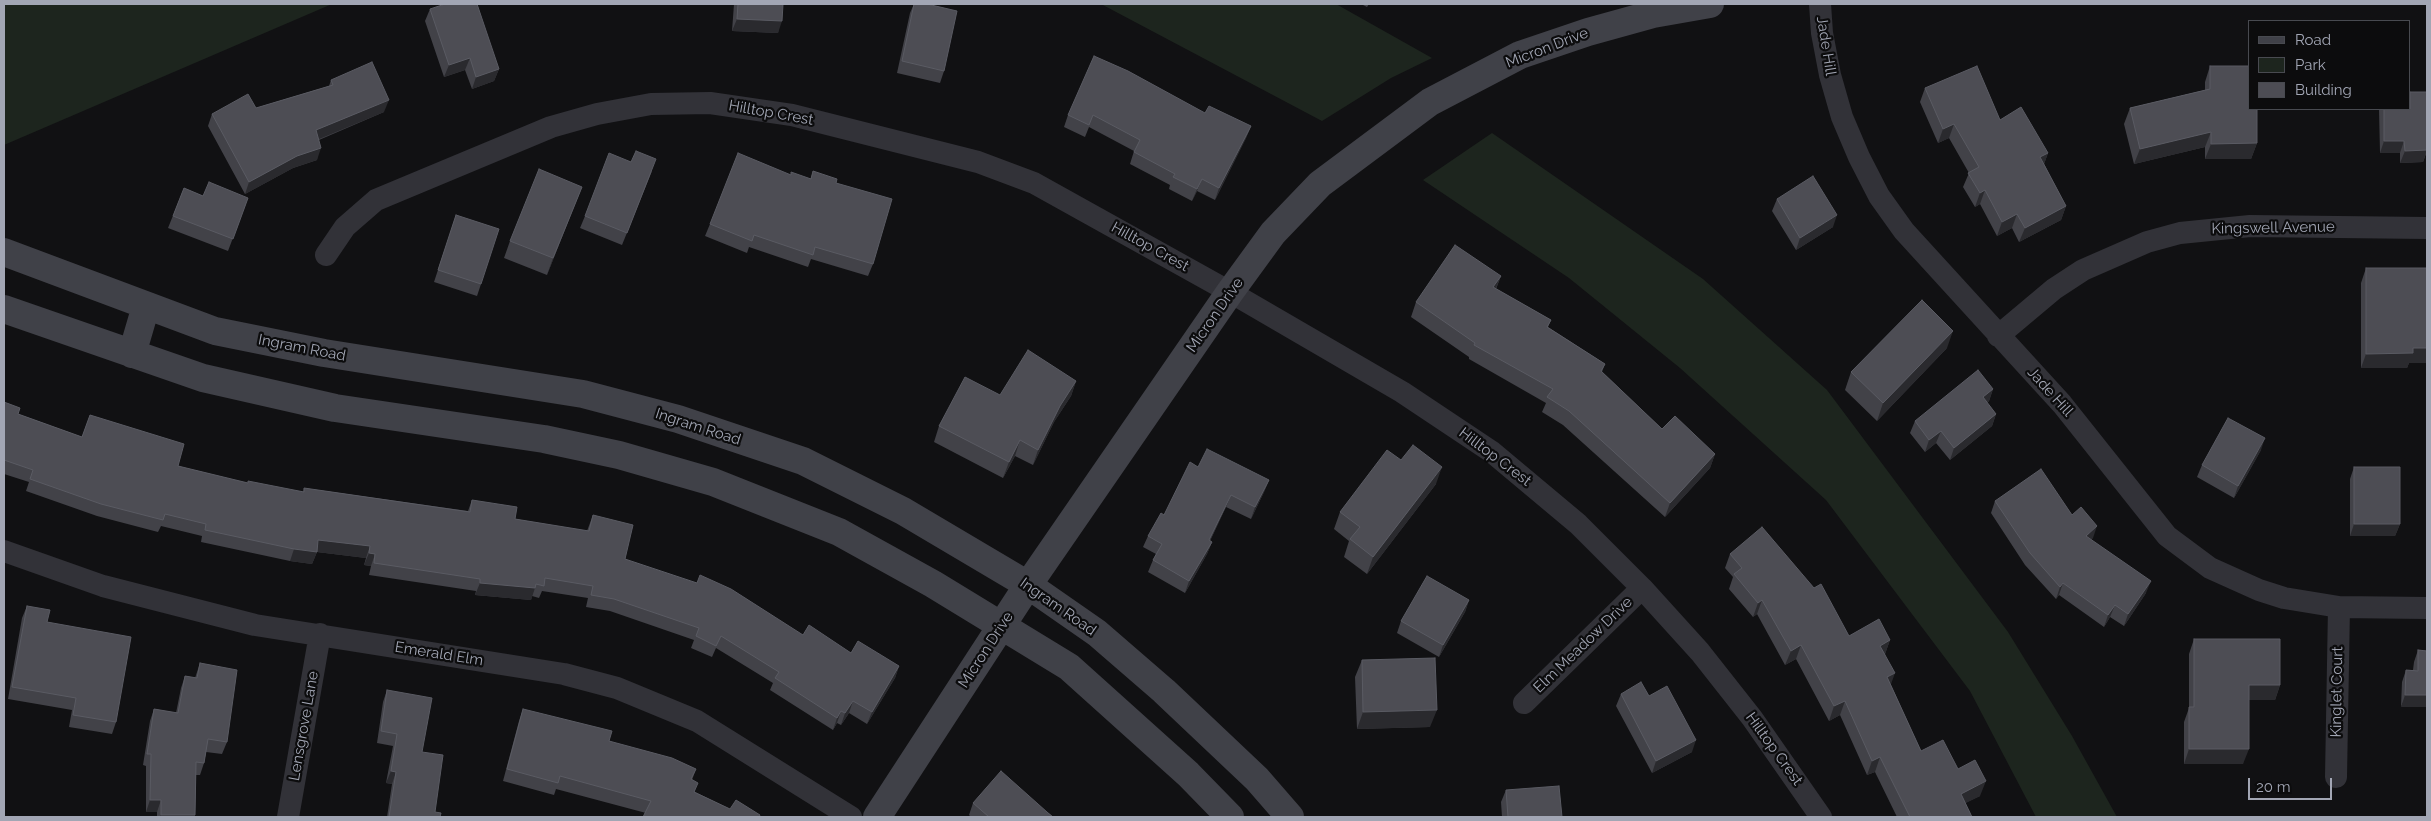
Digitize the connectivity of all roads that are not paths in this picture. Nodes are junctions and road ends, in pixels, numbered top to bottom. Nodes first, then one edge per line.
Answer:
1 (1710, 4) edge
2 (1820, 4) edge
3 (2427, 228) edge
4 (4, 252) edge
5 (326, 255) dead end
6 (1230, 292) junction
7 (146, 306) junction
8 (4, 309) edge
9 (1998, 336) junction
10 (132, 354) junction
11 (4, 551) edge
12 (1028, 585) junction
13 (1642, 588) junction
14 (2339, 607) junction
15 (2427, 608) edge
16 (1002, 626) junction
17 (320, 634) junction
18 (1524, 703) dead end
19 (2336, 777) dead end
20 (288, 817) edge
21 (851, 817) edge
22 (877, 817) edge
23 (1230, 817) edge
24 (1290, 817) edge
25 (1821, 817) edge

1 - 6 street, Micron Drive
2 - 9 street, Jade Hill
3 - 9 street, Kingswell Avenue
4 - 7 street, Ingram Road
5 - 6 street, Hilltop Crest
6 - 12 street, Micron Drive
6 - 13 street, Hilltop Crest
7 - 10 street
7 - 12 street, Ingram Road
8 - 10 street
9 - 14 street, Jade Hill
10 - 16 street
11 - 17 street, Emerald Elm
12 - 16 street, Micron Drive
12 - 24 street, Ingram Road
13 - 18 street, Elm Meadow Drive
13 - 25 street, Hilltop Crest
14 - 15 street, Jade Hill
14 - 19 street, Kinglet Court
16 - 22 street, Micron Drive
16 - 23 street
17 - 20 street, Lensgrove Lane
17 - 21 street, Emerald Elm

